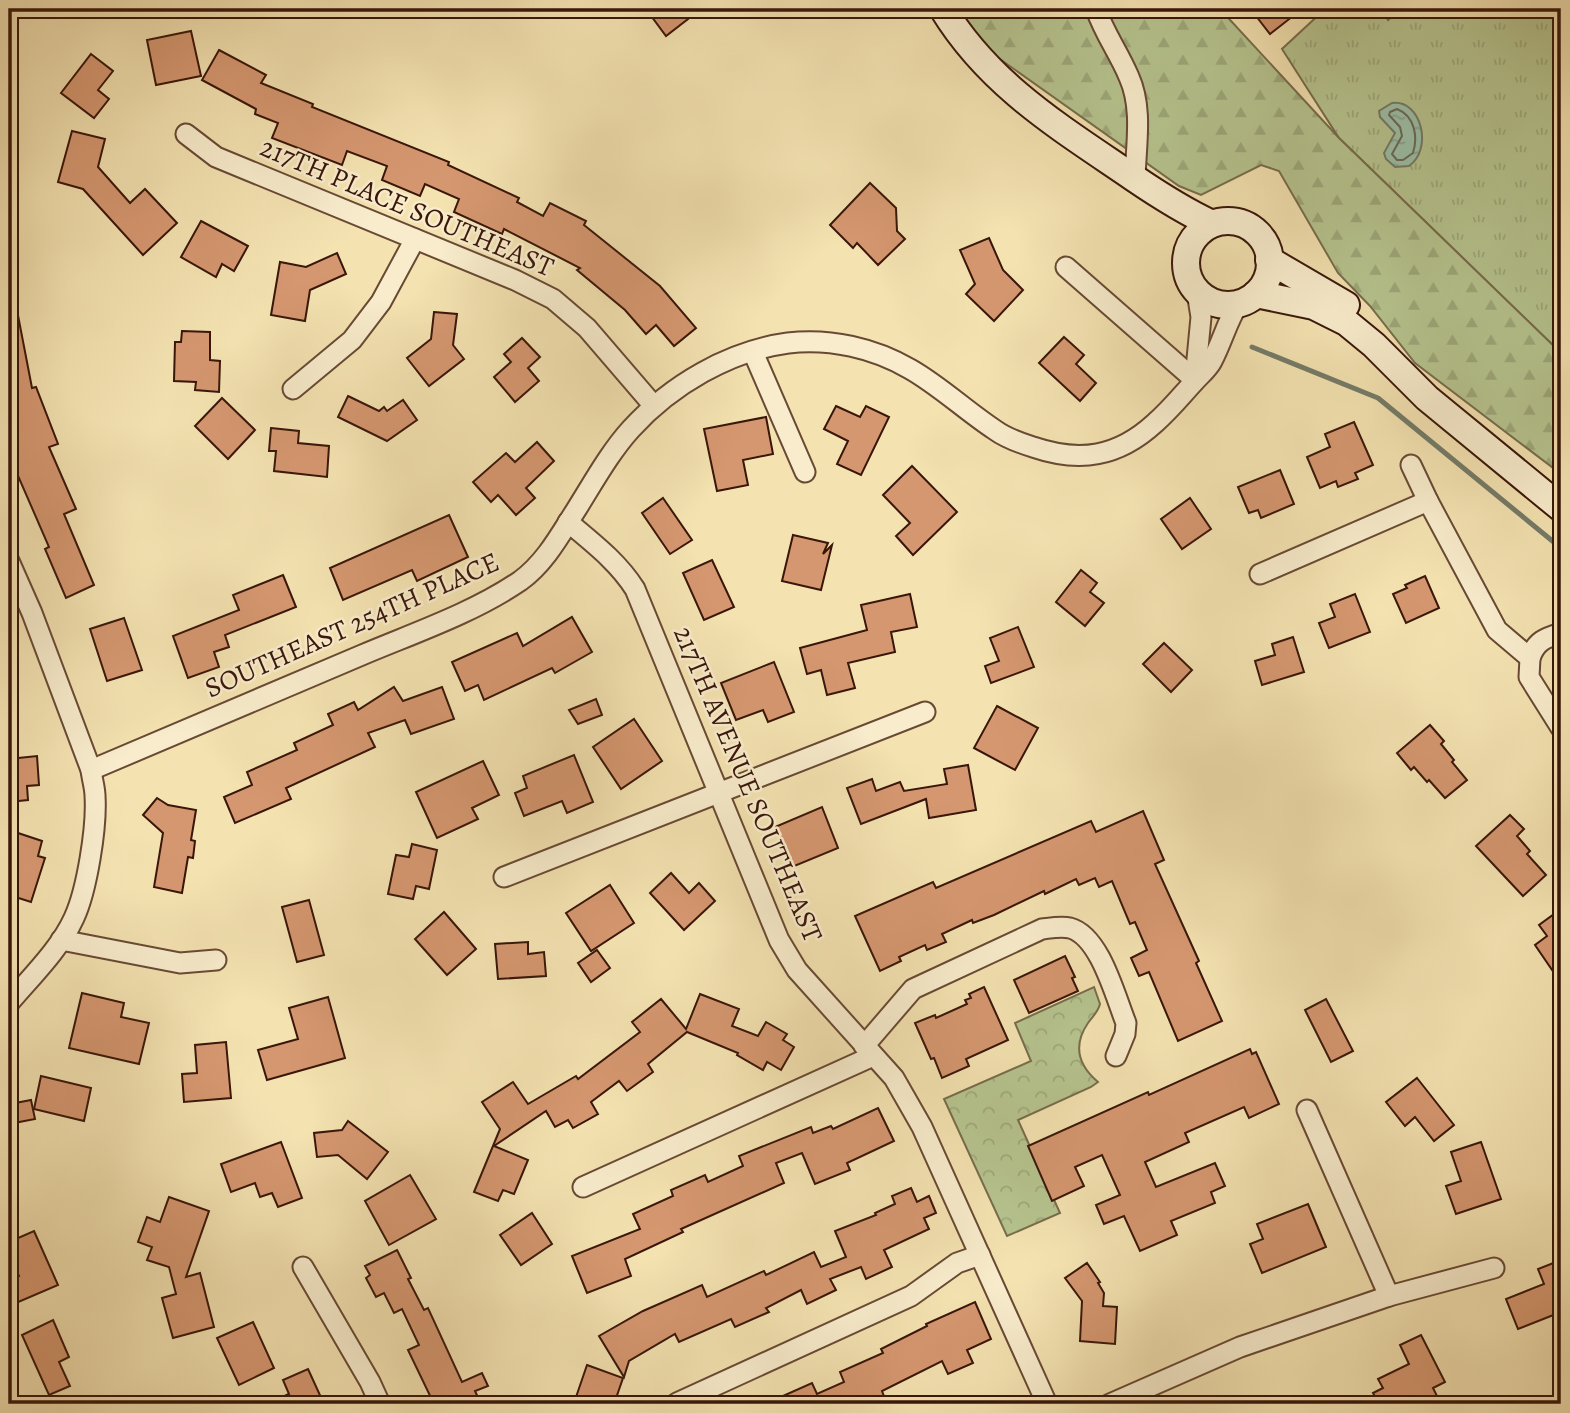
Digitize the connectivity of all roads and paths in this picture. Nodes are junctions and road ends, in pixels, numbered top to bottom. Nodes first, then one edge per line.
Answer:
1 (943, 9) edge
2 (1096, 9) edge
3 (186, 134) dead end
4 (1142, 183) junction
5 (1212, 224) junction
6 (415, 239) junction
7 (1189, 247) junction
8 (1269, 260) junction
9 (1066, 267) dead end
10 (1197, 292) junction
11 (1247, 299) junction
12 (753, 352) junction
13 (1400, 370) junction
14 (1195, 380) junction
15 (293, 389) dead end
16 (654, 406) junction
17 (1411, 465) dead end
18 (805, 472) dead end
19 (1427, 501) junction
20 (1561, 508) edge
21 (568, 522) junction
22 (9, 561) edge
23 (1260, 574) dead end
24 (1561, 633) edge
25 (1530, 658) junction
26 (925, 712) dead end
27 (1561, 728) edge
28 (91, 770) junction
29 (718, 793) junction
30 (504, 877) dead end
31 (61, 940) junction
32 (216, 960) dead end
33 (9, 1003) edge
34 (869, 1051) junction
35 (1115, 1056) dead end
36 (1307, 1110) dead end
37 (583, 1187) dead end
38 (980, 1255) junction
39 (303, 1267) dead end
40 (1494, 1268) dead end
41 (1389, 1296) junction
42 (677, 1403) edge
43 (380, 1404) edge
44 (1047, 1404) edge
45 (1110, 1404) edge

1 - 4 street
2 - 4 street
3 - 6 street, 217TH PLACE SOUTHEAST
4 - 5 street
4 - 7 street
5 - 7 street
5 - 8 street
6 - 15 street
6 - 16 street, 217TH PLACE SOUTHEAST
7 - 10 street
8 - 11 street
8 - 13 street
9 - 14 street
10 - 11 street
10 - 14 street
11 - 13 street
11 - 14 street, SOUTHEAST 254TH PLACE
12 - 14 street, SOUTHEAST 254TH PLACE
12 - 16 street, SOUTHEAST 254TH PLACE
12 - 18 street
13 - 20 street
16 - 21 street, SOUTHEAST 254TH PLACE
17 - 19 street
19 - 23 street
19 - 25 street
21 - 28 street, SOUTHEAST 254TH PLACE
21 - 29 street, 217TH AVENUE SOUTHEAST
22 - 28 street
24 - 25 street
25 - 27 street
26 - 29 street
28 - 31 street
29 - 30 street
29 - 34 street, 217TH AVENUE SOUTHEAST
31 - 32 street
31 - 33 street
34 - 35 street
34 - 37 street
34 - 38 street, 217TH AVENUE SOUTHEAST
36 - 41 street
38 - 42 street
38 - 44 street, 217TH AVENUE SOUTHEAST
39 - 43 street
40 - 41 street
41 - 45 street

